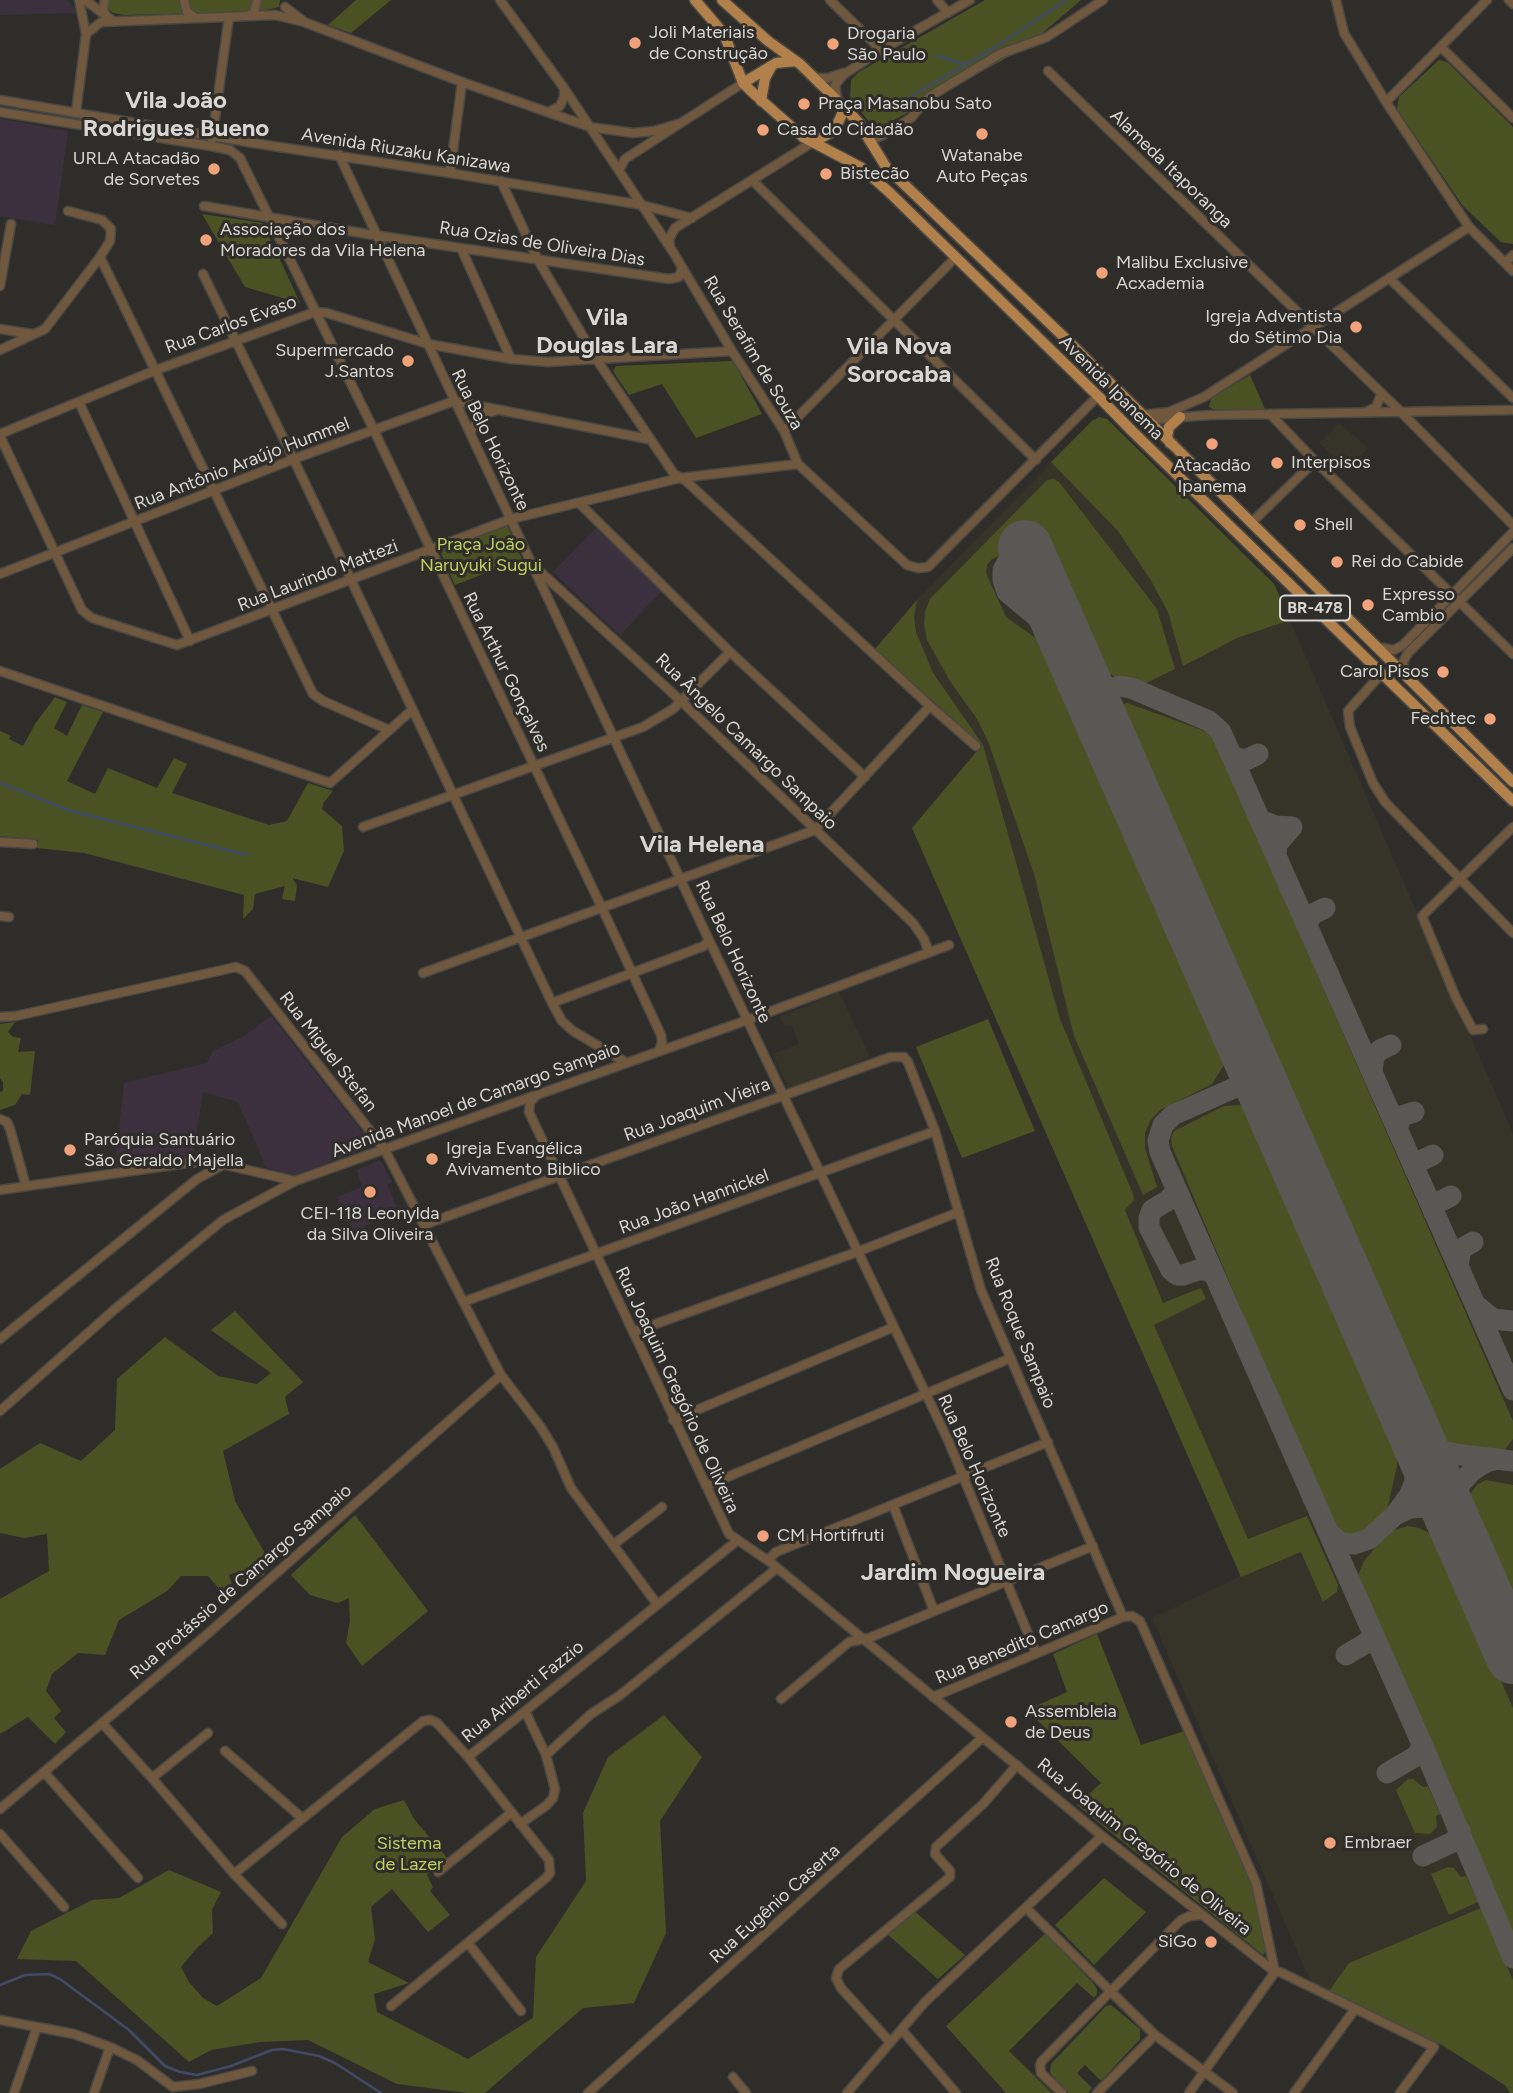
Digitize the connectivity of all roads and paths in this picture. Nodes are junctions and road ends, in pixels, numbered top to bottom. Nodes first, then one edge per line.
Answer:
1 (79, 0) edge
2 (85, 0) edge
3 (104, 0) edge
4 (184, 0) edge
5 (257, 0) edge
6 (500, 0) edge
7 (695, 0) edge
8 (722, 0) edge
9 (830, 0) edge
10 (937, 0) edge
11 (970, 0) edge
12 (1103, 0) edge
13 (1336, 0) edge
14 (1487, 0) edge
15 (1509, 0) edge
16 (287, 3) edge
17 (1513, 4) edge
18 (93, 8) junction
19 (948, 13) junction
20 (275, 15) junction
21 (247, 16) junction
22 (229, 17) junction
23 (85, 18) junction
24 (196, 18) junction
25 (113, 21) junction
26 (304, 22) junction
27 (86, 34) junction
28 (1441, 47) junction
29 (881, 50) junction
30 (797, 61) junction
31 (774, 64) junction
32 (849, 70) junction
33 (1048, 71) dead end
34 (814, 78) junction
35 (462, 82) junction
36 (743, 83) junction
37 (564, 88) junction
38 (0, 100) edge
39 (761, 101) junction
40 (840, 102) junction
41 (1386, 102) junction
42 (76, 111) junction
43 (0, 112) edge
44 (549, 113) junction
45 (1513, 118) edge
46 (681, 123) junction
47 (590, 127) junction
48 (213, 135) junction
49 (870, 141) junction
50 (813, 142) junction
51 (253, 143) junction
52 (211, 146) junction
53 (339, 155) junction
54 (240, 158) junction
55 (619, 170) junction
56 (450, 173) junction
57 (501, 181) junction
58 (753, 181) junction
59 (632, 188) junction
60 (617, 201) junction
61 (642, 205) junction
62 (204, 206) dead end
63 (68, 211) dead end
64 (267, 215) junction
65 (692, 218) junction
66 (11, 225) dead end
67 (1469, 227) junction
68 (376, 235) junction
69 (402, 239) junction
70 (461, 248) junction
71 (673, 252) junction
72 (384, 254) junction
73 (1513, 255) edge
74 (100, 257) junction
75 (956, 257) junction
76 (538, 260) junction
77 (1505, 263) junction
78 (682, 268) junction
79 (1513, 271) edge
80 (203, 274) dead end
81 (1390, 278) junction
82 (669, 279) junction
83 (0, 286) edge
84 (694, 287) junction
85 (315, 312) junction
86 (894, 320) junction
87 (1311, 327) junction
88 (0, 330) edge
89 (34, 335) junction
90 (235, 341) junction
91 (428, 344) junction
92 (0, 350) edge
93 (732, 351) junction
94 (511, 359) junction
95 (597, 360) junction
96 (156, 370) junction
97 (1381, 395) junction
98 (1098, 396) junction
99 (1204, 397) junction
100 (1513, 398) edge
101 (454, 401) junction
102 (79, 402) junction
103 (1513, 410) edge
104 (498, 411) junction
105 (1401, 412) junction
106 (1422, 412) junction
107 (1360, 413) junction
108 (1116, 414) junction
109 (1270, 414) junction
110 (1288, 414) junction
111 (1211, 415) junction
112 (1144, 417) junction
113 (1180, 417) junction
114 (636, 420) junction
115 (1415, 427) junction
116 (1283, 428) junction
117 (373, 431) junction
118 (784, 431) junction
119 (470, 433) junction
120 (0, 435) edge
121 (622, 435) junction
122 (648, 439) junction
123 (1170, 443) junction
124 (294, 460) junction
125 (1036, 460) junction
126 (1315, 461) junction
127 (798, 464) junction
128 (704, 475) junction
129 (680, 478) junction
130 (214, 491) junction
131 (697, 492) junction
132 (579, 503) junction
133 (511, 519) junction
134 (134, 522) junction
135 (1252, 522) junction
136 (1513, 525) edge
137 (1513, 532) edge
138 (1513, 548) edge
139 (429, 550) junction
140 (54, 554) junction
141 (530, 563) junction
142 (0, 574) edge
143 (351, 581) junction
144 (1452, 594) junction
145 (1460, 602) junction
146 (272, 611) junction
147 (190, 641) junction
148 (1375, 646) junction
149 (730, 652) junction
150 (1513, 654) edge
151 (0, 671) edge
152 (1382, 673) junction
153 (1405, 675) junction
154 (681, 701) junction
155 (930, 706) junction
156 (412, 710) junction
157 (389, 730) junction
158 (614, 737) junction
159 (976, 746) dead end
160 (534, 767) junction
161 (864, 777) junction
162 (1513, 782) edge
163 (452, 795) junction
164 (1513, 801) edge
165 (363, 827) dead end
166 (1513, 827) edge
167 (815, 830) junction
168 (0, 842) edge
169 (33, 845) dead end
170 (681, 879) junction
171 (1460, 880) junction
172 (602, 908) junction
173 (1513, 933) edge
174 (521, 937) junction
175 (709, 940) junction
176 (949, 945) dead end
177 (929, 953) junction
178 (423, 973) dead end
179 (631, 974) junction
180 (552, 1003) junction
181 (0, 1017) edge
182 (747, 1020) junction
183 (1483, 1029) dead end
184 (659, 1051) junction
185 (904, 1057) joint
186 (627, 1063) junction
187 (537, 1095) junction
188 (784, 1096) junction
189 (510, 1105) junction
190 (529, 1112) junction
191 (0, 1119) edge
192 (935, 1131) junction
193 (385, 1150) junction
194 (194, 1162) junction
195 (226, 1165) junction
196 (821, 1174) junction
197 (559, 1176) junction
198 (197, 1179) junction
199 (295, 1181) junction
200 (26, 1186) junction
201 (0, 1190) edge
202 (959, 1212) junction
203 (423, 1225) junction
204 (857, 1252) junction
205 (596, 1254) junction
206 (463, 1302) junction
207 (894, 1327) junction
208 (633, 1332) junction
209 (0, 1339) edge
210 (1011, 1358) junction
211 (501, 1375) junction
212 (925, 1395) junction
213 (0, 1411) edge
214 (673, 1420) junction
215 (1048, 1442) junction
216 (963, 1475) junction
217 (706, 1486) junction
218 (893, 1505) junction
219 (662, 1507) dead end
220 (738, 1540) junction
221 (613, 1545) junction
222 (1093, 1546) junction
223 (774, 1565) junction
224 (1006, 1581) junction
225 (657, 1604) junction
226 (934, 1611) junction
227 (1123, 1617) junction
228 (848, 1626) junction
229 (867, 1640) junction
230 (849, 1642) junction
231 (1036, 1653) junction
232 (933, 1697) junction
233 (781, 1699) dead end
234 (525, 1711) junction
235 (102, 1723) junction
236 (208, 1733) dead end
237 (982, 1738) junction
238 (225, 1751) dead end
239 (545, 1755) junction
240 (468, 1758) junction
241 (1017, 1765) junction
242 (44, 1772) junction
243 (152, 1778) junction
244 (0, 1809) edge
245 (511, 1813) junction
246 (302, 1818) junction
247 (520, 1824) junction
248 (0, 1834) edge
249 (1102, 1836) junction
250 (438, 1872) dead end
251 (234, 1874) junction
252 (138, 1878) dead end
253 (1179, 1897) junction
254 (64, 1906) dead end
255 (1026, 1908) junction
256 (1202, 1916) junction
257 (1181, 1920) junction
258 (282, 1924) dead end
259 (468, 1942) junction
260 (1275, 1972) junction
261 (1110, 1992) junction
262 (391, 2006) dead end
263 (1355, 2009) junction
264 (522, 2011) dead end
265 (0, 2020) edge
266 (37, 2027) junction
267 (902, 2030) junction
268 (1155, 2035) junction
269 (890, 2042) junction
270 (110, 2047) junction
271 (1210, 2064) junction
272 (1195, 2066) junction
273 (252, 2071) dead end
274 (1204, 2073) junction
275 (733, 2077) dead end
276 (173, 2090) edge
277 (851, 2092) edge
278 (14, 2093) edge
279 (94, 2093) edge
280 (588, 2093) edge
281 (746, 2093) edge
282 (956, 2093) edge
283 (1062, 2093) edge
284 (1097, 2093) edge
285 (1189, 2093) edge
286 (1233, 2093) edge
287 (1294, 2093) edge
288 (1401, 2093) edge

1 - 23 street
2 - 18 street
3 - 18 street
3 - 25 street
4 - 24 street
5 - 21 street
6 - 37 street, Rua Serafim de Souza
7 - 36 main road, Avenida Ipanema / BR-478
8 - 30 main road, Avenida Ipanema / BR-478
9 - 29 street
10 - 19 street
11 - 19 street
12 - 49 street
13 - 41 street
14 - 28 street
15 - 17 street
16 - 20 street
16 - 26 street
18 - 23 street
18 - 25 street
19 - 29 street
20 - 21 street
20 - 26 street
21 - 22 street
22 - 24 street
22 - 48 street
23 - 27 street
24 - 25 street
25 - 27 street
26 - 35 street
27 - 42 street
28 - 41 street
28 - 45 street
29 - 32 street
30 - 31 main road
30 - 34 main road, Avenida Ipanema / BR-478
31 - 36 main road
31 - 39 main road
32 - 34 street
32 - 40 street
33 - 87 street, Alameda Itaporanga
34 - 40 main road, Avenida Ipanema / BR-478
35 - 44 street
35 - 56 street
36 - 39 main road, Avenida Ipanema / BR-478
36 - 46 street
37 - 44 street
37 - 47 street, Rua Serafim de Souza
38 - 42 street, Avenida Riuzaku Kanizawa
39 - 50 main road, Avenida Ipanema / BR-478
40 - 49 main road, Avenida Ipanema / BR-478
40 - 50 main road
41 - 67 street
42 - 48 street, Avenida Riuzaku Kanizawa
43 - 52 street
44 - 47 street
46 - 47 street
46 - 55 street
47 - 55 street, Rua Serafim de Souza
48 - 51 street, Avenida Riuzaku Kanizawa
48 - 52 street
49 - 112 main road, Avenida Ipanema / BR-478
50 - 58 street
50 - 75 main road, Avenida Ipanema / BR-478
51 - 53 street, Avenida Riuzaku Kanizawa
51 - 54 street
52 - 54 street
53 - 56 street, Avenida Riuzaku Kanizawa
53 - 68 street, Rua Belo Horizonte
54 - 64 street, Rua Arthur Gonçalves
55 - 59 street, Rua Serafim de Souza
56 - 57 street, Avenida Riuzaku Kanizawa
57 - 60 street, Avenida Riuzaku Kanizawa
57 - 76 street
58 - 65 street
58 - 86 street
59 - 60 street
59 - 61 street, Rua Serafim de Souza
60 - 61 street, Avenida Riuzaku Kanizawa
61 - 65 street, Avenida Riuzaku Kanizawa
61 - 71 street, Rua Serafim de Souza
62 - 64 street, Rua Ozias de Oliveira Dias
63 - 74 street
64 - 68 street, Rua Ozias de Oliveira Dias
64 - 85 street, Rua Arthur Gonçalves
65 - 71 street
66 - 83 street
67 - 77 street
67 - 81 street
68 - 69 street, Rua Ozias de Oliveira Dias
68 - 72 street, Rua Belo Horizonte
69 - 70 street, Rua Ozias de Oliveira Dias
69 - 72 street
70 - 76 street, Rua Ozias de Oliveira Dias
70 - 94 street
71 - 78 street, Rua Serafim de Souza
72 - 91 street, Rua Belo Horizonte
73 - 77 street
74 - 89 street
74 - 96 street
75 - 86 street
75 - 98 main road, Avenida Ipanema / BR-478
76 - 82 street, Rua Ozias de Oliveira Dias
76 - 95 street
77 - 79 street
78 - 82 street
78 - 84 street, Rua Serafim de Souza
80 - 90 street
81 - 87 street
81 - 100 street
82 - 84 street, Rua Ozias de Oliveira Dias
84 - 93 street, Rua Serafim de Souza
85 - 90 street, Rua Carlos Evaso
85 - 91 street, Rua Carlos Evaso
85 - 117 street, Rua Arthur Gonçalves
86 - 118 street
86 - 125 street
87 - 97 street, Alameda Itaporanga
87 - 99 street
88 - 89 street
89 - 92 street
90 - 96 street, Rua Carlos Evaso
90 - 124 street
91 - 94 street, Rua Carlos Evaso
91 - 101 street, Rua Belo Horizonte
93 - 95 street, Rua Carlos Evaso
93 - 118 street, Rua Serafim de Souza
94 - 95 street, Rua Carlos Evaso
95 - 114 street
96 - 102 street, Rua Carlos Evaso
96 - 130 street
97 - 105 street, Alameda Itaporanga
97 - 107 street
98 - 108 main road, Avenida Ipanema / BR-478
98 - 125 street
99 - 111 street
99 - 112 street
101 - 104 street
101 - 117 street, Rua Antônio Araújo Hummel
101 - 119 street, Rua Belo Horizonte
102 - 120 street, Rua Carlos Evaso
102 - 134 street
103 - 106 street
104 - 119 street
104 - 121 street
105 - 106 street
105 - 107 street
105 - 115 street, Alameda Itaporanga
106 - 115 street
107 - 110 street
108 - 112 main road
108 - 152 main road, Avenida Ipanema / BR-478
109 - 110 street
109 - 111 street
109 - 116 street
110 - 116 street
111 - 113 street
112 - 113 street
112 - 123 main road, Avenida Ipanema / BR-478
113 - 123 main road
114 - 121 street
114 - 122 street
115 - 136 street, Alameda Itaporanga
116 - 126 street
117 - 124 street, Rua Antônio Araújo Hummel
117 - 139 street, Rua Arthur Gonçalves
118 - 127 street, Rua Serafim de Souza
119 - 133 street, Rua Belo Horizonte
120 - 140 street
121 - 122 street
122 - 129 street
123 - 135 main road, Avenida Ipanema / BR-478
124 - 130 street, Rua Antônio Araújo Hummel
124 - 143 street
125 - 127 street, Rua Serafim de Souza
126 - 135 street
126 - 144 street
127 - 128 street, Rua Laurindo Mattezi
128 - 129 street, Rua Laurindo Mattezi
128 - 131 street
129 - 131 street
129 - 132 street, Rua Laurindo Mattezi
130 - 134 street, Rua Antônio Araújo Hummel
130 - 146 street
131 - 155 street
132 - 133 street, Rua Laurindo Mattezi
132 - 149 street
133 - 139 street, Rua Laurindo Mattezi
133 - 141 street, Rua Belo Horizonte
134 - 140 street, Rua Antônio Araújo Hummel
134 - 147 street
135 - 148 main road, Avenida Ipanema / BR-478
137 - 144 street
138 - 145 street
139 - 143 street, Rua Laurindo Mattezi
139 - 160 street, Rua Arthur Gonçalves
140 - 142 street, Rua Antônio Araújo Hummel
140 - 147 street, Rua Laurindo Mattezi
141 - 154 street, Rua Ângelo Camargo Sampaio
141 - 158 street, Rua Belo Horizonte
143 - 146 street, Rua Laurindo Mattezi
143 - 156 street
144 - 145 street
144 - 148 street
145 - 150 street
145 - 153 street
146 - 147 street, Rua Laurindo Mattezi
146 - 157 street
148 - 153 main road, Avenida Ipanema / BR-478
149 - 154 street
149 - 161 street
151 - 157 street
152 - 164 main road, Avenida Ipanema / BR-478
152 - 171 street
153 - 162 main road, Avenida Ipanema / BR-478
154 - 158 street
154 - 167 street, Rua Ângelo Camargo Sampaio
155 - 159 street
155 - 161 street
156 - 157 street
156 - 163 street
158 - 160 street
158 - 170 street, Rua Belo Horizonte
160 - 163 street
160 - 172 street, Rua Arthur Gonçalves
161 - 167 street
163 - 165 street
163 - 174 street
166 - 171 street
167 - 170 street
167 - 177 street, Rua Ângelo Camargo Sampaio
168 - 169 street
170 - 172 street
170 - 175 street, Rua Belo Horizonte
171 - 173 street
171 - 183 street
172 - 174 street
172 - 179 street, Rua Arthur Gonçalves
174 - 178 street
174 - 180 street
175 - 179 street
175 - 182 street, Rua Belo Horizonte
176 - 177 street, Avenida Manoel de Camargo Sampaio
177 - 182 street, Avenida Manoel de Camargo Sampaio
179 - 180 street
179 - 184 street, Rua Arthur Gonçalves
180 - 186 street
181 - 193 street, Rua Miguel Stefan
182 - 184 street, Avenida Manoel de Camargo Sampaio
182 - 188 street, Rua Belo Horizonte
184 - 186 street, Avenida Manoel de Camargo Sampaio
185 - 188 street, Rua Joaquim Vieira
185 - 192 street, Rua Roque Sampaio
186 - 187 street, Avenida Manoel de Camargo Sampaio
187 - 189 street, Avenida Manoel de Camargo Sampaio
187 - 190 street
188 - 196 street, Rua Belo Horizonte
188 - 197 street, Rua Joaquim Vieira
189 - 190 street
189 - 193 street, Avenida Manoel de Camargo Sampaio
190 - 197 street, Rua Joaquim Gregório de Oliveira
191 - 200 street
192 - 196 street, Rua João Hannickel
192 - 202 street, Rua Roque Sampaio
193 - 199 street, Avenida Manoel de Camargo Sampaio
193 - 203 street, Rua Miguel Stefan
194 - 195 street
194 - 198 street
194 - 200 street
195 - 198 street
195 - 199 street
196 - 204 street, Rua Belo Horizonte
196 - 205 street, Rua João Hannickel
197 - 203 street, Rua Joaquim Vieira
197 - 205 street, Rua Joaquim Gregório de Oliveira
198 - 209 street
199 - 213 street, Avenida Manoel de Camargo Sampaio
200 - 201 street
202 - 204 street
202 - 210 street, Rua Roque Sampaio
203 - 206 street, Rua Miguel Stefan
204 - 207 street, Rua Belo Horizonte
204 - 208 street
205 - 206 street, Rua João Hannickel
205 - 208 street, Rua Joaquim Gregório de Oliveira
206 - 211 street, Rua Miguel Stefan
207 - 212 street, Rua Belo Horizonte
207 - 214 street
208 - 214 street, Rua Joaquim Gregório de Oliveira
210 - 212 street
210 - 215 street, Rua Roque Sampaio
211 - 221 street, Rua Miguel Stefan
211 - 235 street, Rua Protássio de Camargo Sampaio
212 - 216 street, Rua Belo Horizonte
212 - 217 street
214 - 217 street, Rua Joaquim Gregório de Oliveira
215 - 216 street
215 - 222 street, Rua Roque Sampaio
216 - 218 street
216 - 224 street, Rua Belo Horizonte
217 - 220 street, Rua Joaquim Gregório de Oliveira
218 - 223 street
218 - 226 street
219 - 221 street
220 - 223 street, Rua Joaquim Gregório de Oliveira
220 - 225 street, Rua Ariberti Fazzio
221 - 225 street, Rua Miguel Stefan
222 - 224 street
222 - 227 street, Rua Roque Sampaio
223 - 228 street, Rua Joaquim Gregório de Oliveira
223 - 239 street
224 - 226 street
224 - 231 street, Rua Belo Horizonte
225 - 234 street, Rua Ariberti Fazzio
226 - 229 street
227 - 231 street, Rua Benedito Camargo
227 - 260 street
228 - 229 street, Rua Joaquim Gregório de Oliveira
228 - 230 street
229 - 230 street
229 - 232 street, Rua Joaquim Gregório de Oliveira
230 - 233 street
231 - 232 street, Rua Benedito Camargo
232 - 237 street, Rua Joaquim Gregório de Oliveira
234 - 239 street
234 - 240 street, Rua Ariberti Fazzio
235 - 242 street, Rua Protássio de Camargo Sampaio
235 - 243 street
236 - 243 street
237 - 241 street, Rua Joaquim Gregório de Oliveira
237 - 280 street, Rua Eugênio Caserta
238 - 246 street
239 - 247 street
240 - 245 street
240 - 246 street, Rua Ariberti Fazzio
241 - 249 street, Rua Joaquim Gregório de Oliveira
241 - 269 street
242 - 244 street, Rua Protássio de Camargo Sampaio
242 - 252 street
243 - 251 street
245 - 247 street
245 - 250 street
246 - 251 street, Rua Ariberti Fazzio
247 - 259 street
248 - 254 street
249 - 253 street, Rua Joaquim Gregório de Oliveira
249 - 255 street
251 - 258 street
253 - 256 street, Rua Joaquim Gregório de Oliveira
253 - 257 street
255 - 261 street
255 - 267 street
256 - 257 street
256 - 260 street, Rua Joaquim Gregório de Oliveira
257 - 261 street
259 - 262 street
259 - 264 street
260 - 263 street, Rua Joaquim Gregório de Oliveira
260 - 271 street
261 - 268 street
261 - 283 street
263 - 287 street
263 - 288 street, Rua Joaquim Gregório de Oliveira
265 - 266 street
266 - 270 street
266 - 278 street
267 - 269 street
267 - 282 street
268 - 272 street
268 - 284 street
269 - 277 street
270 - 276 street
270 - 279 street
271 - 272 street
271 - 274 street
272 - 274 street
273 - 276 street
274 - 285 street
274 - 286 street
275 - 281 street

